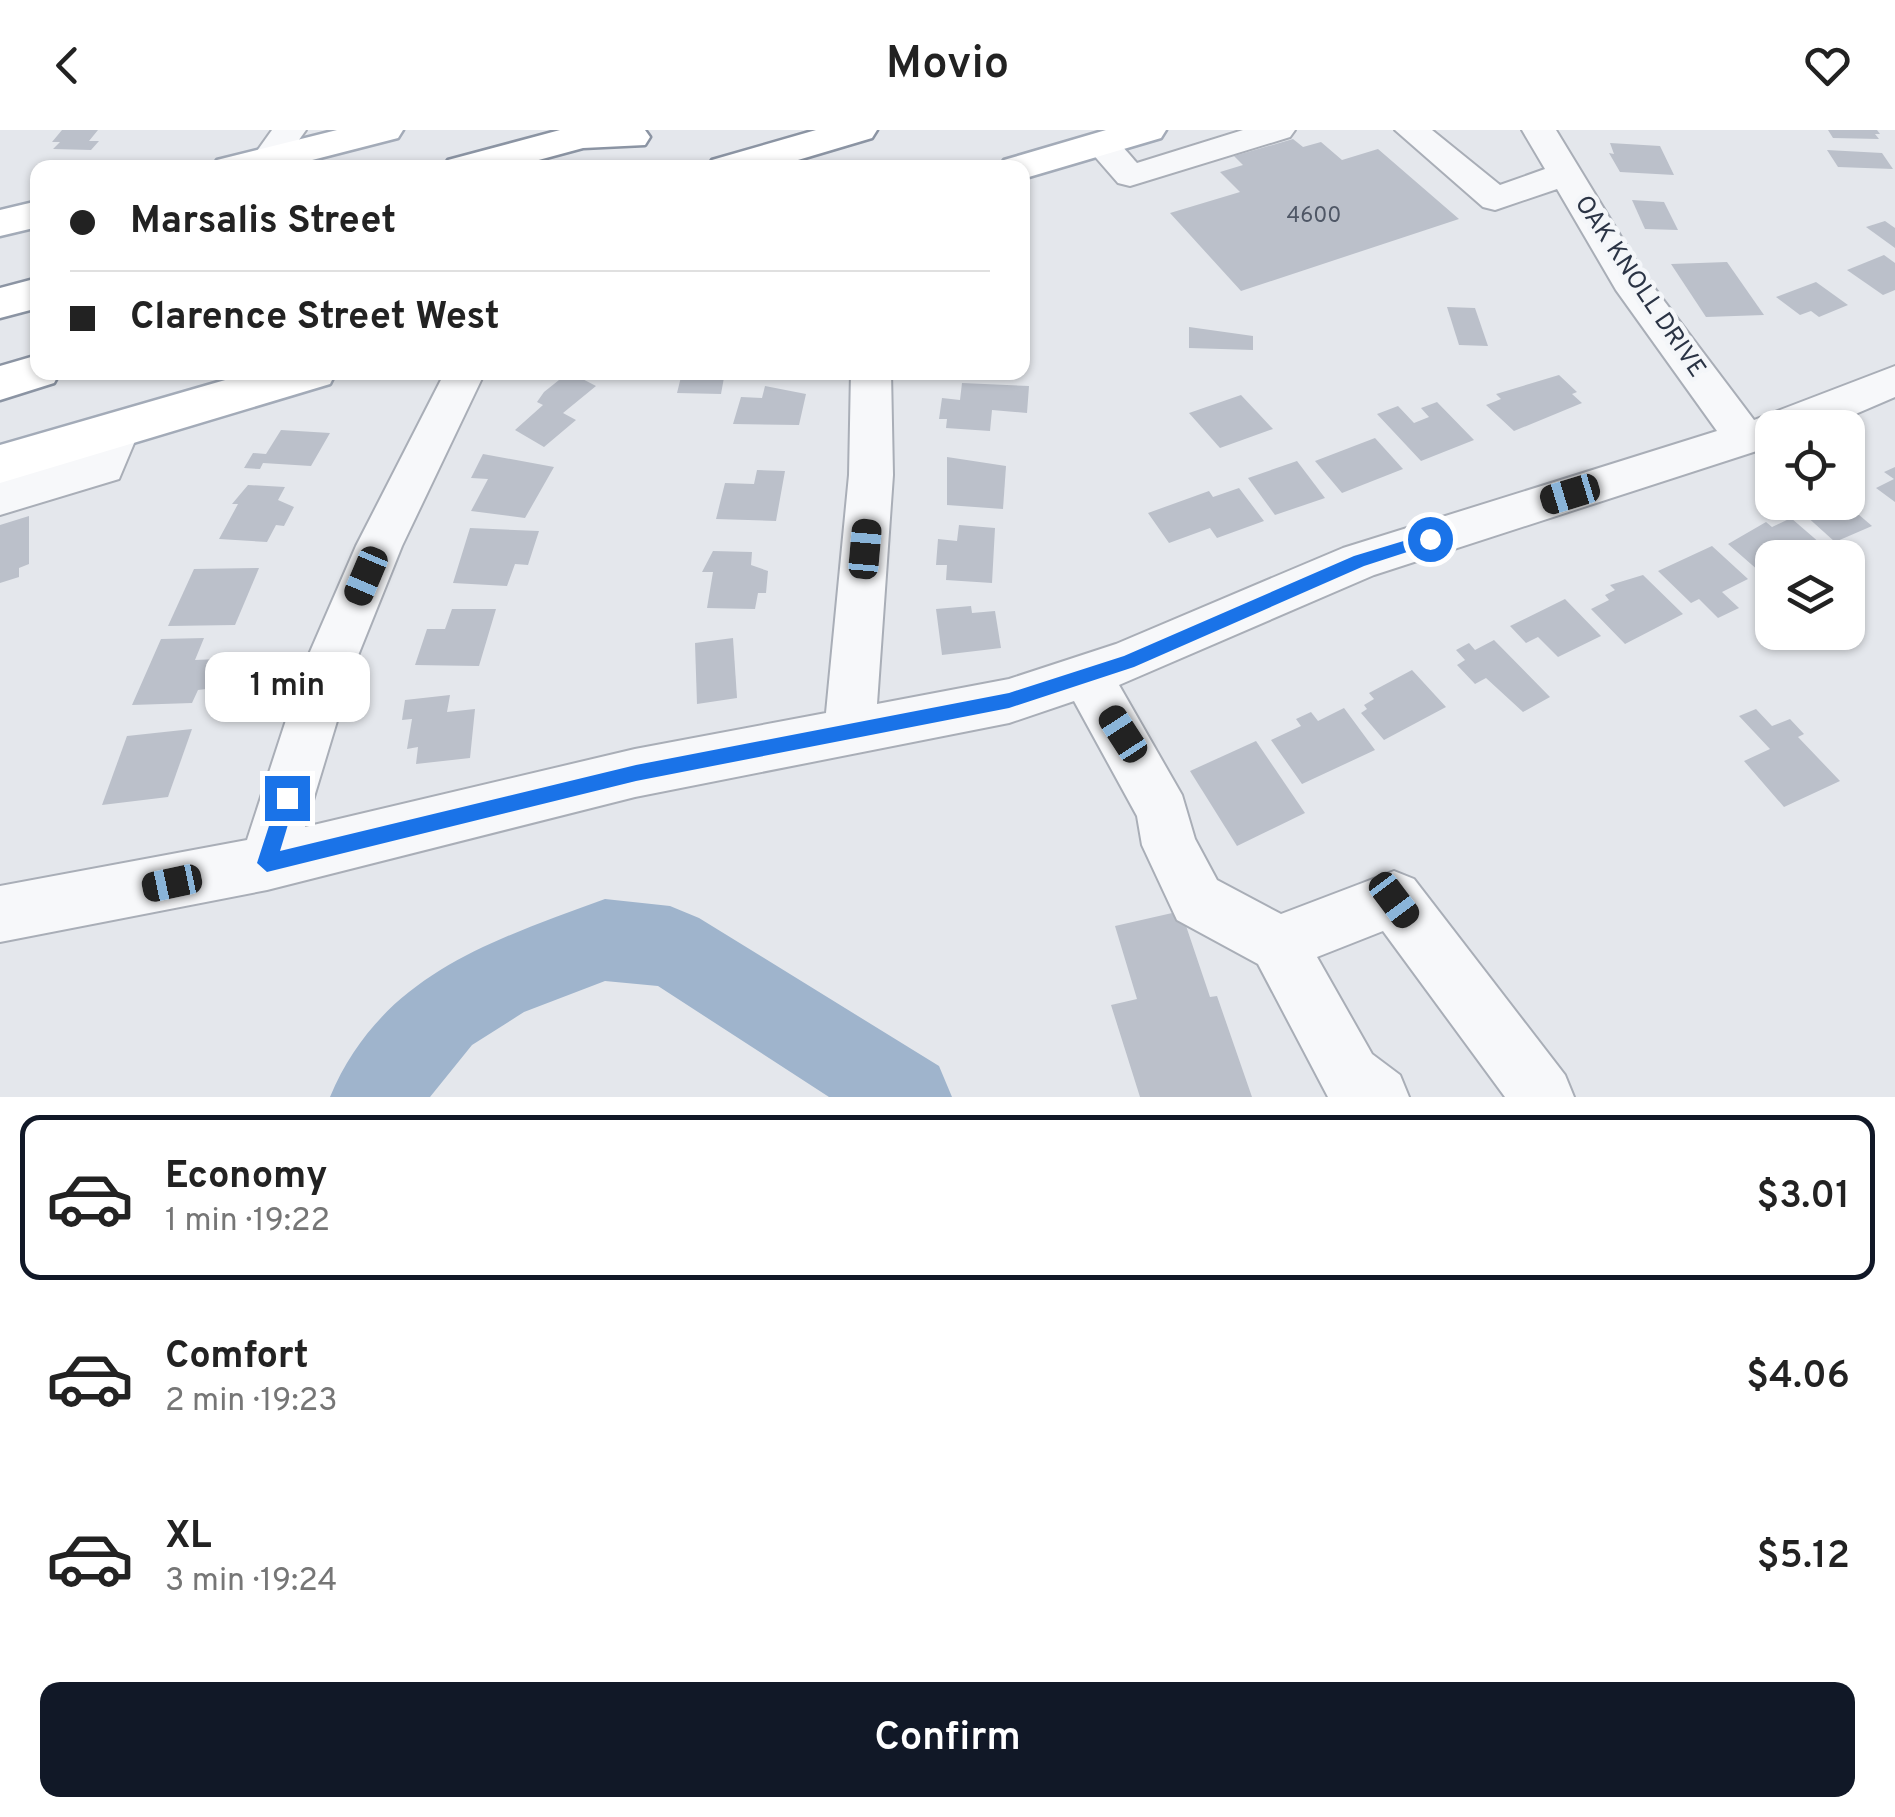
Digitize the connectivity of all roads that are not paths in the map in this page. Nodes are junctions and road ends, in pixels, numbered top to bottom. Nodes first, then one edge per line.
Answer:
1 (384, 130) edge
2 (858, 130) edge
3 (1148, 130) edge
4 (1278, 130) edge
5 (1412, 130) edge
6 (1539, 130) edge
7 (644, 133) edge
8 (1100, 144) junction
9 (263, 152) edge
10 (492, 160) edge
11 (541, 160) edge
12 (754, 160) edge
13 (1030, 164) edge
14 (1564, 174) junction
15 (30, 216) edge
16 (0, 223) edge
17 (30, 273) edge
18 (0, 279) edge
19 (30, 295) edge
20 (0, 303) edge
21 (30, 352) edge
22 (0, 360) edge
23 (30, 374) edge
24 (286, 380) edge
25 (461, 380) edge
26 (871, 380) edge
27 (1895, 381) edge
28 (0, 383) edge
29 (1822, 410) edge
30 (1755, 420) edge
31 (118, 429) junction
32 (1755, 435) edge
33 (0, 464) edge
34 (0, 498) edge
35 (1086, 676) junction
36 (849, 734) junction
37 (267, 863) junction
38 (0, 914) edge
39 (1278, 944) junction
40 (1378, 1097) edge
41 (1543, 1097) edge

1 - 9 main road
2 - 12 main road
3 - 8 main road
4 - 8 street
5 - 14 street
6 - 14 street, OAK KNOLL DRIVE
7 - 10 main road
7 - 11 main road
8 - 13 main road
14 - 30 street, OAK KNOLL DRIVE
15 - 16 main road
17 - 18 main road
19 - 20 main road
21 - 22 main road
23 - 28 main road
24 - 31 main road
25 - 37 street
26 - 36 street
27 - 29 street
31 - 33 main road
31 - 34 street
32 - 35 street
35 - 36 street
35 - 39 street
36 - 37 street
37 - 38 street
39 - 40 street
39 - 41 street

